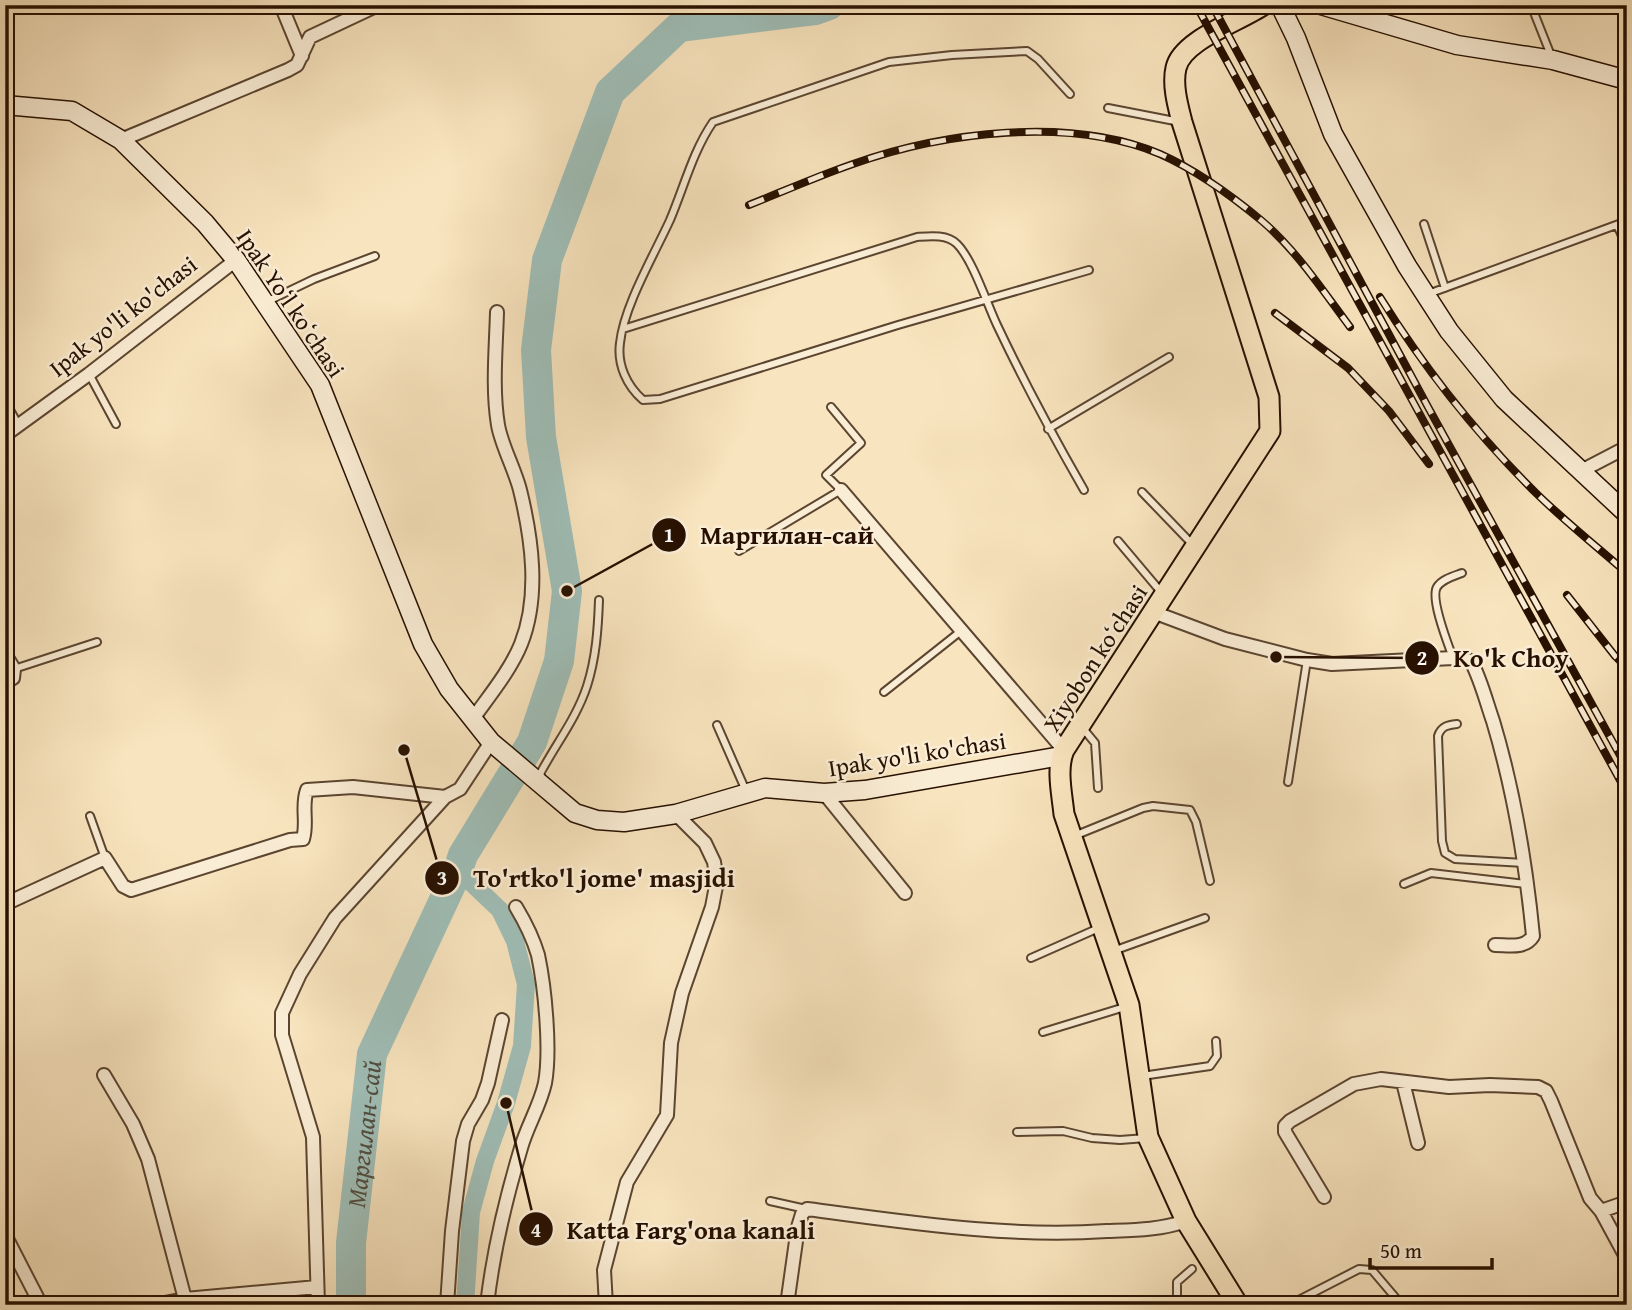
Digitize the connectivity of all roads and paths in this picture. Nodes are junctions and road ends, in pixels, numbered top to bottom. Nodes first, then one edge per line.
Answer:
1 (281, 5) edge
2 (378, 5) edge
3 (1263, 5) edge
4 (1280, 5) edge
5 (1321, 5) edge
6 (1531, 5) edge
7 (302, 57) junction
8 (1553, 60) junction
9 (1627, 80) edge
10 (1070, 94) dead end
11 (5, 105) edge
12 (1108, 108) dead end
13 (1182, 122) junction
14 (121, 139) junction
15 (1627, 221) edge
16 (1424, 224) dead end
17 (1617, 225) junction
18 (1627, 247) edge
19 (375, 256) dead end
20 (236, 260) junction
21 (1090, 270) dead end
22 (1445, 288) junction
23 (1426, 295) junction
24 (985, 300) junction
25 (264, 303) junction
26 (497, 312) dead end
27 (623, 329) junction
28 (1169, 356) dead end
29 (89, 374) junction
30 (5, 401) edge
31 (831, 407) dead end
32 (116, 424) dead end
33 (19, 426) junction
34 (1048, 429) junction
35 (5, 435) edge
36 (1627, 447) edge
37 (1581, 471) junction
38 (841, 490) junction
39 (1084, 490) dead end
40 (1142, 492) dead end
41 (1627, 514) edge
42 (1118, 541) dead end
43 (1195, 547) junction
44 (739, 551) dead end
45 (1462, 573) dead end
46 (599, 600) dead end
47 (1159, 604) junction
48 (962, 629) junction
49 (97, 642) dead end
50 (5, 654) edge
51 (1453, 658) junction
52 (1307, 660) junction
53 (14, 669) junction
54 (5, 683) edge
55 (884, 692) dead end
56 (472, 720) junction
57 (1457, 724) dead end
58 (717, 725) dead end
59 (1080, 725) junction
60 (491, 742) junction
61 (1062, 753) junction
62 (508, 757) joint
63 (1288, 782) dead end
64 (542, 787) junction
65 (1098, 788) dead end
66 (746, 793) junction
67 (824, 793) junction
68 (445, 797) junction
69 (676, 814) junction
70 (90, 816) dead end
71 (1072, 837) junction
72 (105, 858) junction
73 (1525, 863) junction
74 (1210, 881) dead end
75 (1404, 884) dead end
76 (1528, 884) junction
77 (905, 893) dead end
78 (5, 904) edge
79 (516, 907) dead end
80 (1205, 918) dead end
81 (1102, 927) junction
82 (1495, 945) dead end
83 (1111, 951) junction
84 (1031, 958) dead end
85 (1129, 1005) junction
86 (502, 1020) dead end
87 (1043, 1032) dead end
88 (1216, 1041) dead end
89 (104, 1075) dead end
90 (1140, 1076) junction
91 (1403, 1082) junction
92 (1017, 1132) dead end
93 (1148, 1138) junction
94 (1418, 1143) dead end
95 (1324, 1197) dead end
96 (770, 1201) dead end
97 (1627, 1202) edge
98 (807, 1209) junction
99 (1601, 1211) junction
100 (1186, 1221) junction
101 (5, 1235) edge
102 (1627, 1259) edge
103 (1192, 1269) dead end
104 (317, 1287) junction
105 (185, 1300) junction
106 (1400, 1303) edge
107 (41, 1305) edge
108 (153, 1305) edge
109 (317, 1305) edge
110 (447, 1305) edge
111 (487, 1305) edge
112 (606, 1305) edge
113 (787, 1305) edge
114 (1181, 1305) edge
115 (1238, 1305) edge
116 (1289, 1305) edge

1 - 7 street
2 - 7 street
3 - 13 main road, Xiyobon koʻchasi
4 - 23 street
5 - 8 street
6 - 8 lane
7 - 14 street
8 - 9 street
10 - 27 lane
11 - 14 street, Ipak Yoʻl koʻchasi
12 - 13 lane
13 - 43 main road, Xiyobon koʻchasi
14 - 20 street, Ipak Yoʻl koʻchasi
15 - 17 lane
16 - 22 lane
17 - 18 lane
17 - 22 lane
19 - 25 lane
20 - 25 street, Ipak Yoʻl koʻchasi
20 - 29 street, Ipak yo'li ko'chasi
21 - 24 lane
22 - 23 lane
23 - 37 street
24 - 27 lane
24 - 27 lane
24 - 34 lane
25 - 56 street, Ipak Yoʻl koʻchasi
26 - 56 street
28 - 34 lane
29 - 32 lane
29 - 33 street, Ipak yo'li ko'chasi
30 - 33 lane
31 - 38 lane
33 - 35 street, Ipak yo'li ko'chasi
34 - 39 lane
36 - 37 street
37 - 41 street
38 - 44 lane
38 - 48 street
40 - 43 lane
42 - 47 lane
43 - 47 main road, Xiyobon koʻchasi
45 - 51 lane
46 - 64 lane
47 - 52 street
47 - 59 main road, Xiyobon koʻchasi
48 - 55 lane
48 - 61 street
49 - 53 lane
50 - 53 street
51 - 52 street
51 - 73 street
52 - 63 lane
53 - 54 street
56 - 60 street, Ipak Yoʻl koʻchasi
57 - 73 lane
58 - 66 lane
59 - 61 main road, Xiyobon koʻchasi
59 - 65 lane
60 - 62 street, Ipak Yoʻl koʻchasi
60 - 68 street
61 - 67 street, Ipak yo'li ko'chasi
61 - 71 main road, Xiyobon koʻchasi
62 - 64 street, Ipak yo'li ko'chasi
64 - 69 street, Ipak yo'li ko'chasi
66 - 67 street, Ipak yo'li ko'chasi
66 - 69 street, Ipak yo'li ko'chasi
67 - 77 street
68 - 72 street
68 - 104 street
69 - 112 street
70 - 72 lane
71 - 74 lane
71 - 81 main road, Xiyobon koʻchasi
72 - 78 street
73 - 76 street
75 - 76 lane
76 - 82 street
79 - 111 street
80 - 83 lane
81 - 83 main road, Xiyobon koʻchasi
81 - 84 lane
83 - 85 main road, Xiyobon koʻchasi
85 - 87 lane
85 - 90 main road, Xiyobon koʻchasi
86 - 110 street
88 - 90 lane
89 - 105 street
90 - 93 main road, Xiyobon koʻchasi
91 - 94 street
91 - 95 street
91 - 99 street
92 - 93 lane
93 - 100 main road, Xiyobon koʻchasi
96 - 98 lane
97 - 99 street
98 - 100 street
98 - 113 street
99 - 102 street
100 - 115 main road, Xiyobon koʻchasi
101 - 107 street
103 - 114 lane
104 - 105 street
104 - 109 street
105 - 108 street
106 - 116 lane

